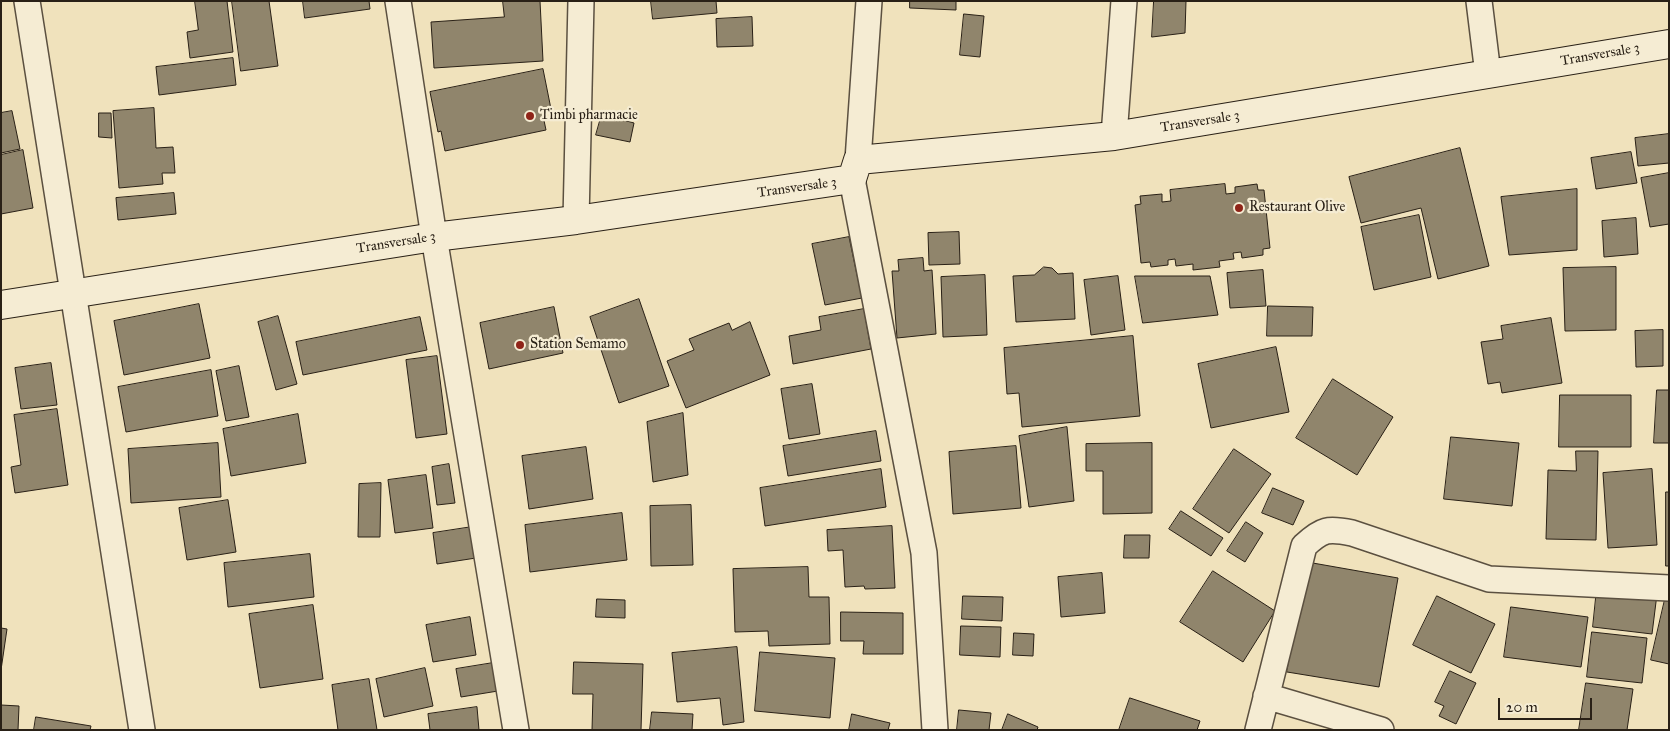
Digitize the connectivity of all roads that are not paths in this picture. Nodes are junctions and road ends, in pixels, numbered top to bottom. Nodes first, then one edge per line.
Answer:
1 (28, 1) edge
2 (398, 1) edge
3 (581, 1) edge
4 (868, 1) edge
5 (1124, 1) edge
6 (1480, 1) edge
7 (1669, 44) edge
8 (1488, 74) junction
9 (1114, 136) junction
10 (855, 170) junction
11 (576, 220) junction
12 (434, 237) junction
13 (73, 293) junction
14 (1, 305) edge
15 (1669, 588) edge
16 (1266, 696) junction
17 (142, 730) edge
18 (516, 730) edge
19 (935, 730) edge
20 (1258, 730) edge
21 (1381, 730) edge

1 - 13 street
2 - 12 street
3 - 11 street
4 - 10 street
5 - 9 street
6 - 8 street
7 - 8 main road, Transversale 3
8 - 9 main road, Transversale 3
9 - 10 main road, Transversale 3
10 - 11 main road, Transversale 3
10 - 19 street
11 - 12 main road, Transversale 3
12 - 13 main road, Transversale 3
12 - 18 street
13 - 14 main road, Transversale 3
13 - 17 street
15 - 16 street
16 - 20 street
16 - 21 street

